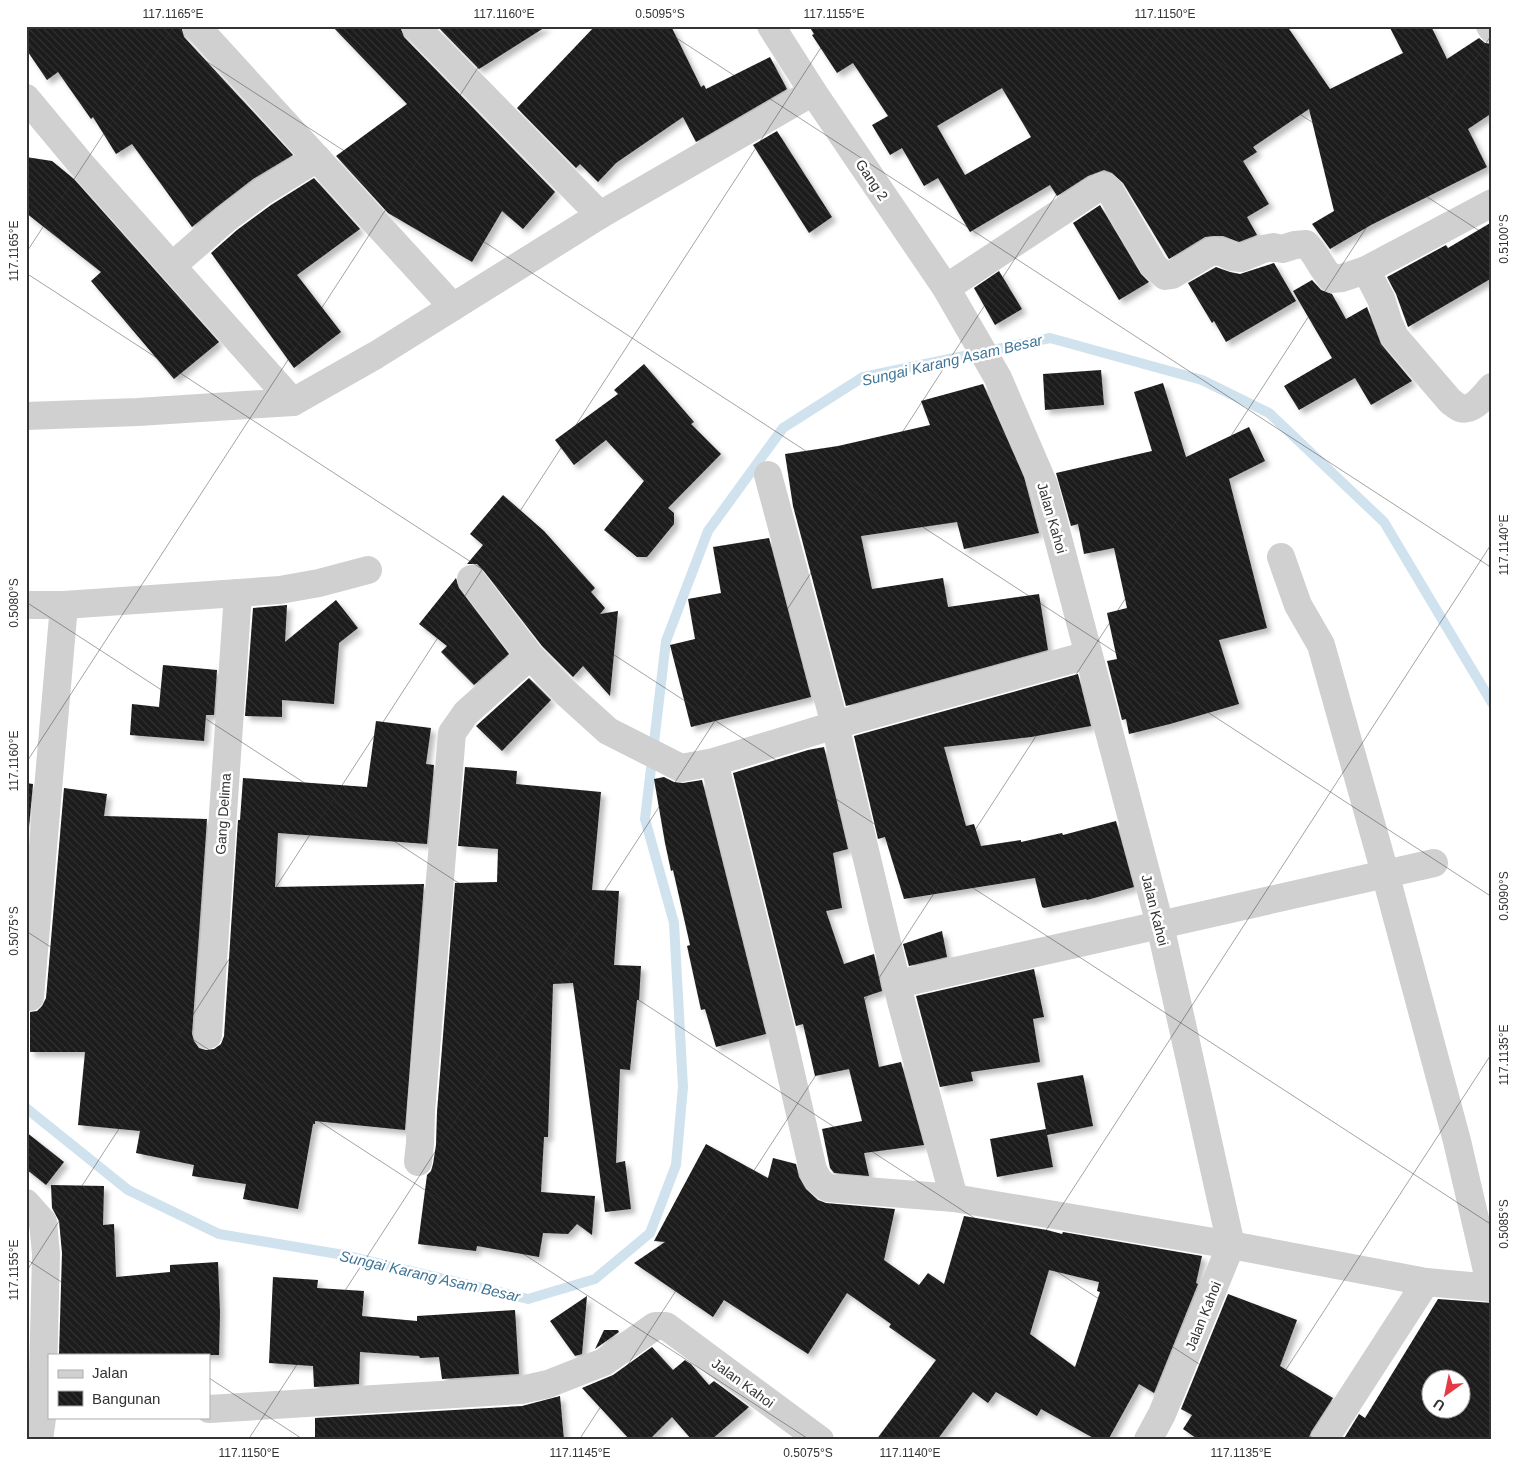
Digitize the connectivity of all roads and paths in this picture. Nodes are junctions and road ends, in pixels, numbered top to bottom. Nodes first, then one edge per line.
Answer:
1 (196, 26) edge
2 (415, 26) edge
3 (771, 26) edge
4 (813, 92) junction
5 (28, 101) edge
6 (317, 158) junction
7 (1492, 203) edge
8 (600, 215) junction
9 (172, 266) junction
10 (1366, 270) junction
11 (946, 288) junction
12 (453, 307) junction
13 (972, 335) joint
14 (1485, 394) edge
15 (293, 402) junction
16 (26, 416) edge
17 (768, 476) dead end
18 (1281, 557) dead end
19 (368, 570) dead end
20 (471, 579) dead end
21 (238, 593) junction
22 (26, 605) edge
23 (64, 605) junction
24 (1088, 655) junction
25 (530, 656) junction
26 (835, 725) junction
27 (714, 762) junction
28 (1434, 863) dead end
29 (1385, 873) junction
30 (1160, 925) junction
31 (898, 984) junction
32 (30, 997) dead end
33 (208, 1034) dead end
34 (418, 1162) dead end
35 (954, 1198) junction
36 (26, 1203) edge
37 (1231, 1245) junction
38 (1426, 1282) junction
39 (1492, 1288) edge
40 (35, 1343) edge
41 (210, 1409) edge
42 (43, 1425) edge
43 (820, 1440) edge
44 (1148, 1440) edge
45 (1324, 1440) edge

1 - 6 street
2 - 8 street
3 - 4 street, Gang 2
4 - 8 street
4 - 11 street, Gang 2
5 - 9 street
6 - 9 street
6 - 12 street
7 - 10 street
8 - 12 street
9 - 15 street
10 - 11 street
10 - 14 street
11 - 13 street, Gang 2
12 - 15 street
13 - 24 street, Jalan Kahoi
15 - 16 street
17 - 26 street
18 - 29 street
19 - 21 street
20 - 25 street
21 - 23 street
21 - 33 street, Gang Delima
22 - 23 street
23 - 32 street
24 - 26 street
24 - 30 street, Jalan Kahoi
25 - 27 street
25 - 34 street
26 - 27 street
26 - 31 street
27 - 35 street
28 - 29 street
29 - 30 street
29 - 39 street
30 - 31 street
30 - 37 street, Jalan Kahoi
31 - 35 street
35 - 37 street
36 - 40 street
37 - 38 street
37 - 44 street, Jalan Kahoi
38 - 39 street
38 - 45 street
40 - 42 street
41 - 43 street, Jalan Kahoi

